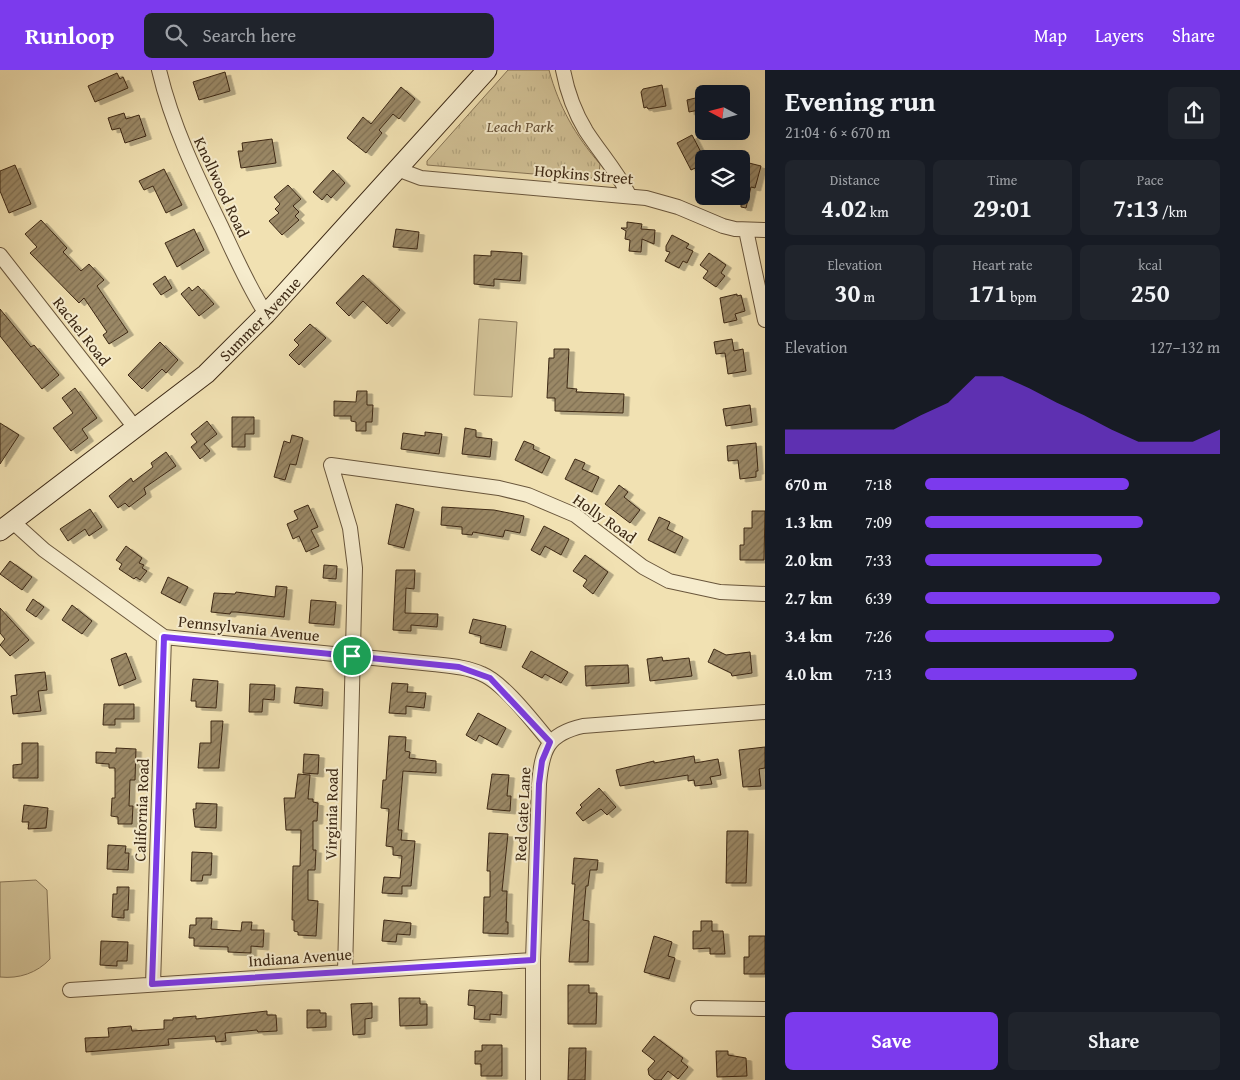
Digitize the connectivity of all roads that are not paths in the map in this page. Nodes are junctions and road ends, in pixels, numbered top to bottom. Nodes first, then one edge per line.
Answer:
1 (159, 70) edge
2 (487, 70) edge
3 (562, 70) edge
4 (397, 169) junction
5 (629, 195) junction
6 (746, 230) junction
7 (765, 230) edge
8 (0, 255) edge
9 (266, 314) junction
10 (765, 320) edge
11 (136, 429) junction
12 (331, 465) joint
13 (7, 526) edge
14 (765, 594) edge
15 (164, 637) junction
16 (352, 656) junction
17 (765, 712) edge
18 (550, 742) junction
19 (533, 960) junction
20 (345, 972) junction
21 (152, 984) junction
22 (70, 990) dead end
23 (698, 1008) dead end
24 (765, 1009) edge
25 (533, 1080) edge

1 - 9 street, Knollwood Road
2 - 4 street, Summer Avenue
3 - 5 street
4 - 5 street, Hopkins Street
4 - 9 street, Summer Avenue
5 - 6 street, Hopkins Street
6 - 7 street, Hopkins Street
6 - 10 street
8 - 11 street, Rachel Road
9 - 11 street, Summer Avenue
11 - 13 street, Summer Avenue
12 - 14 street, Holly Road
12 - 16 street, Virginia Road
13 - 15 street, Pennsylvania Avenue
15 - 16 street, Pennsylvania Avenue
15 - 21 street, California Road
16 - 18 street, Pennsylvania Avenue
16 - 20 street, Virginia Road
17 - 18 street
18 - 19 street, Red Gate Lane
19 - 20 street, Indiana Avenue
19 - 25 street, Red Gate Lane
20 - 21 street, Indiana Avenue
21 - 22 street, Indiana Avenue
23 - 24 street

